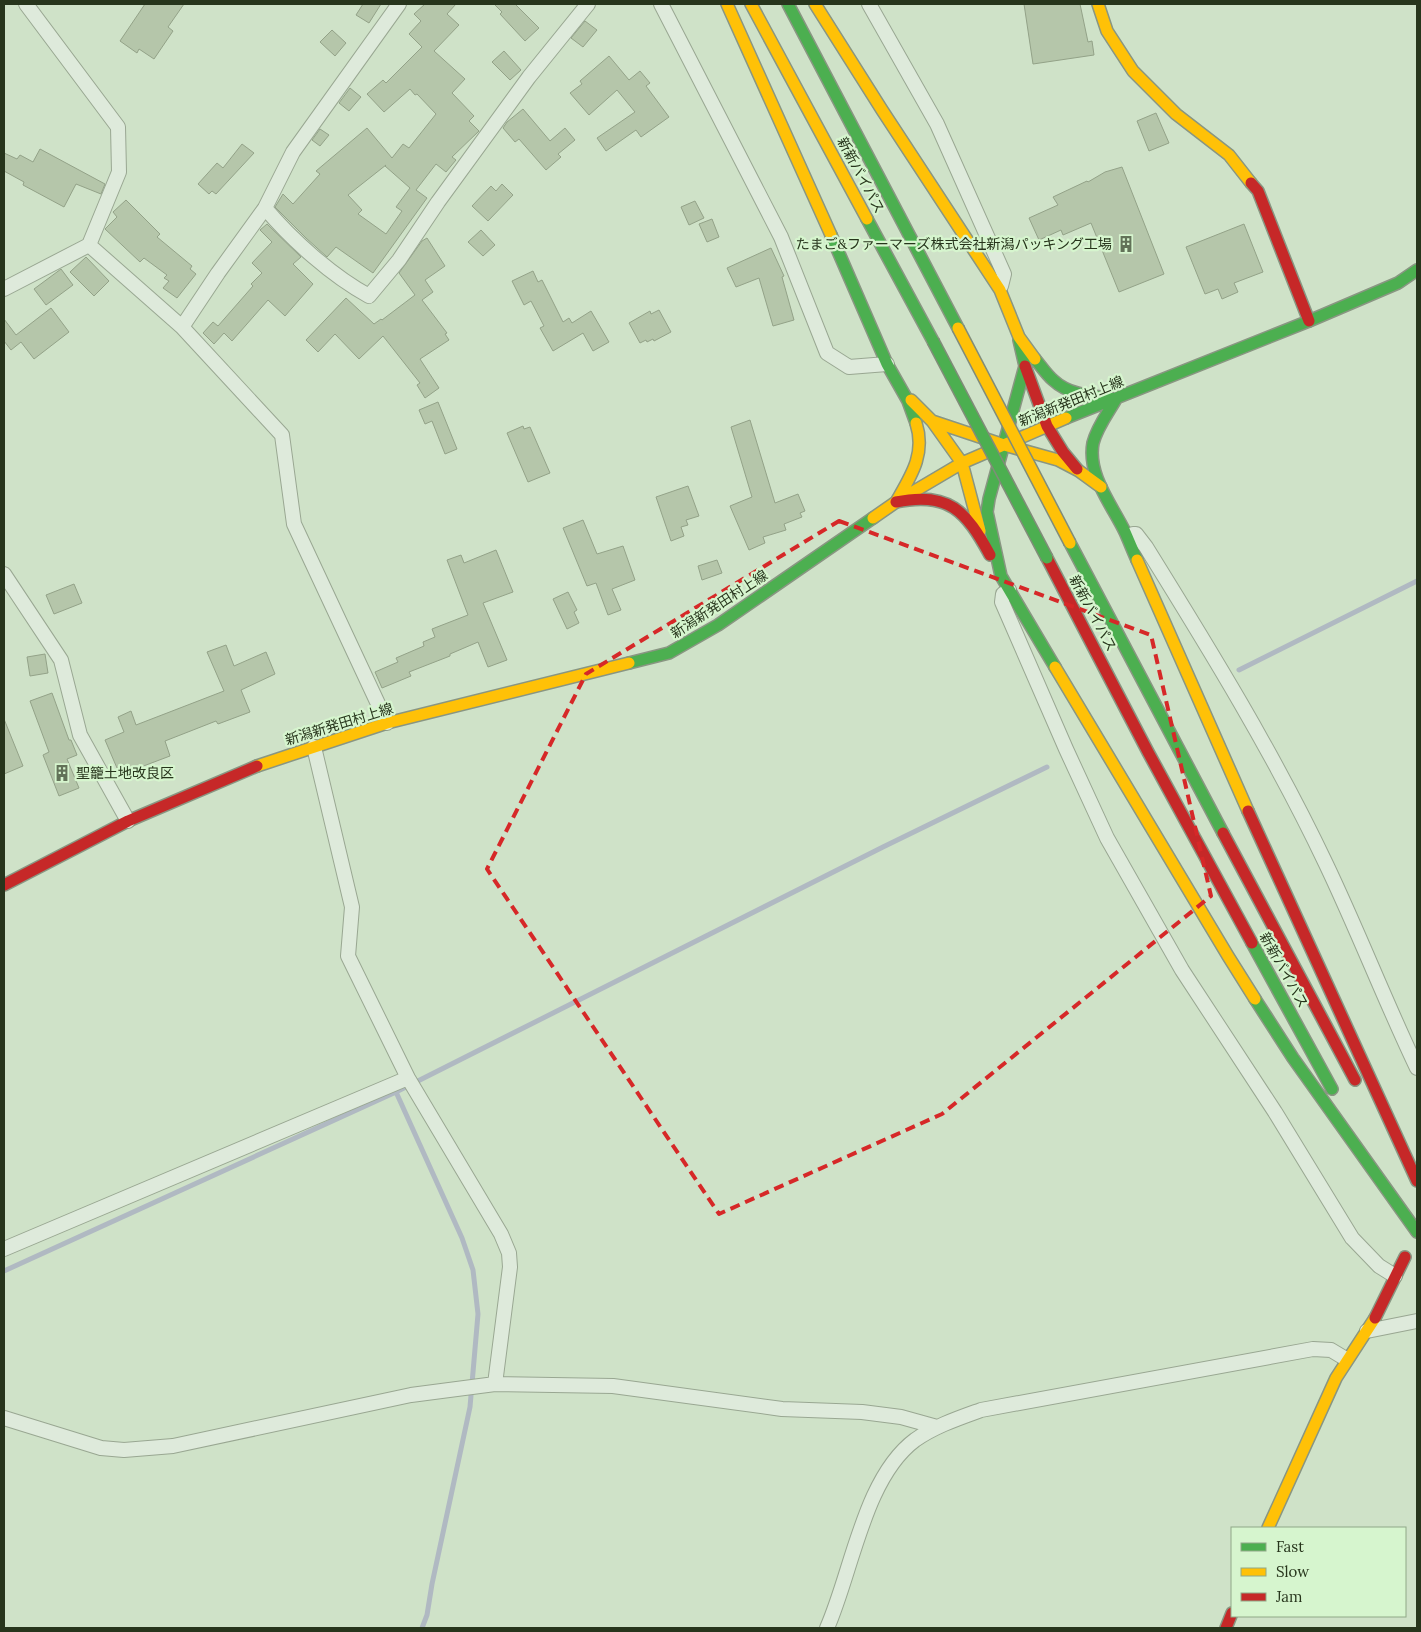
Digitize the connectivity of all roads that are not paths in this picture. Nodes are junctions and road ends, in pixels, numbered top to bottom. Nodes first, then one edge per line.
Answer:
1 (26, 4) edge
2 (399, 4) edge
3 (588, 4) edge
4 (661, 4) edge
5 (727, 4) edge
6 (751, 4) edge
7 (788, 4) edge
8 (815, 4) edge
9 (869, 4) edge
10 (1098, 4) edge
11 (264, 208) junction
12 (89, 244) junction
13 (1417, 270) edge
14 (4, 289) edge
15 (1000, 290) junction
16 (1309, 321) junction
17 (182, 327) junction
18 (1019, 338) junction
19 (887, 364) junction
20 (1025, 366) junction
21 (903, 392) junction
22 (1116, 399) junction
23 (932, 421) junction
24 (1047, 426) junction
25 (1004, 445) junction
26 (962, 463) junction
27 (1079, 471) junction
28 (1102, 487) junction
29 (896, 502) junction
30 (1125, 532) junction
31 (984, 543) junction
32 (4, 574) edge
33 (1001, 576) junction
34 (1009, 590) junction
35 (387, 723) junction
36 (314, 747) junction
37 (128, 821) junction
38 (4, 885) edge
39 (1417, 1068) edge
40 (408, 1078) junction
41 (1360, 1088) dead end
42 (1336, 1096) dead end
43 (1369, 1104) dead end
44 (1346, 1113) dead end
45 (1417, 1181) edge
46 (1417, 1186) edge
47 (1417, 1231) edge
48 (4, 1249) edge
49 (1405, 1256) dead end
50 (1394, 1276) junction
51 (1417, 1321) edge
52 (1367, 1331) junction
53 (1346, 1359) junction
54 (495, 1384) junction
55 (4, 1418) edge
56 (937, 1427) junction
57 (1268, 1527) edge
58 (1231, 1616) edge
59 (827, 1628) edge
60 (1226, 1628) edge

1 - 12 street
2 - 11 street
3 - 11 street
4 - 19 street
5 - 19 main road
6 - 42 main road, 新新バイパス, bridge
7 - 41 main road, 新新バイパス, bridge
8 - 15 main road
9 - 15 street
10 - 16 main road
11 - 17 street
12 - 14 street
12 - 17 street
13 - 16 main road, 新潟新発田村上線
15 - 18 main road
16 - 22 main road, 新潟新発田村上線
17 - 35 street
18 - 20 main road
18 - 22 main road
19 - 21 main road
20 - 24 main road
20 - 25 main road
21 - 23 main road
21 - 29 main road
22 - 24 main road, 新潟新発田村上線
22 - 28 main road
23 - 25 main road
23 - 26 main road
24 - 25 main road, 新潟新発田村上線
24 - 27 main road
25 - 26 main road, 新潟新発田村上線
25 - 27 main road
25 - 33 main road
26 - 29 main road, 新潟新発田村上線
26 - 31 main road
27 - 28 main road
28 - 30 main road
29 - 31 main road
29 - 35 main road, 新潟新発田村上線
30 - 39 street
30 - 45 main road
31 - 33 main road
32 - 37 street
33 - 34 main road
34 - 47 main road
34 - 50 street
35 - 36 main road, 新潟新発田村上線
36 - 37 main road, 新潟新発田村上線
36 - 40 street
37 - 38 main road, 新潟新発田村上線
40 - 48 street
40 - 54 street
43 - 46 main road
44 - 47 main road
49 - 50 main road
50 - 52 main road
51 - 52 street
52 - 53 main road
53 - 56 street
53 - 57 main road
54 - 55 street
54 - 56 street
56 - 59 street
58 - 60 main road

